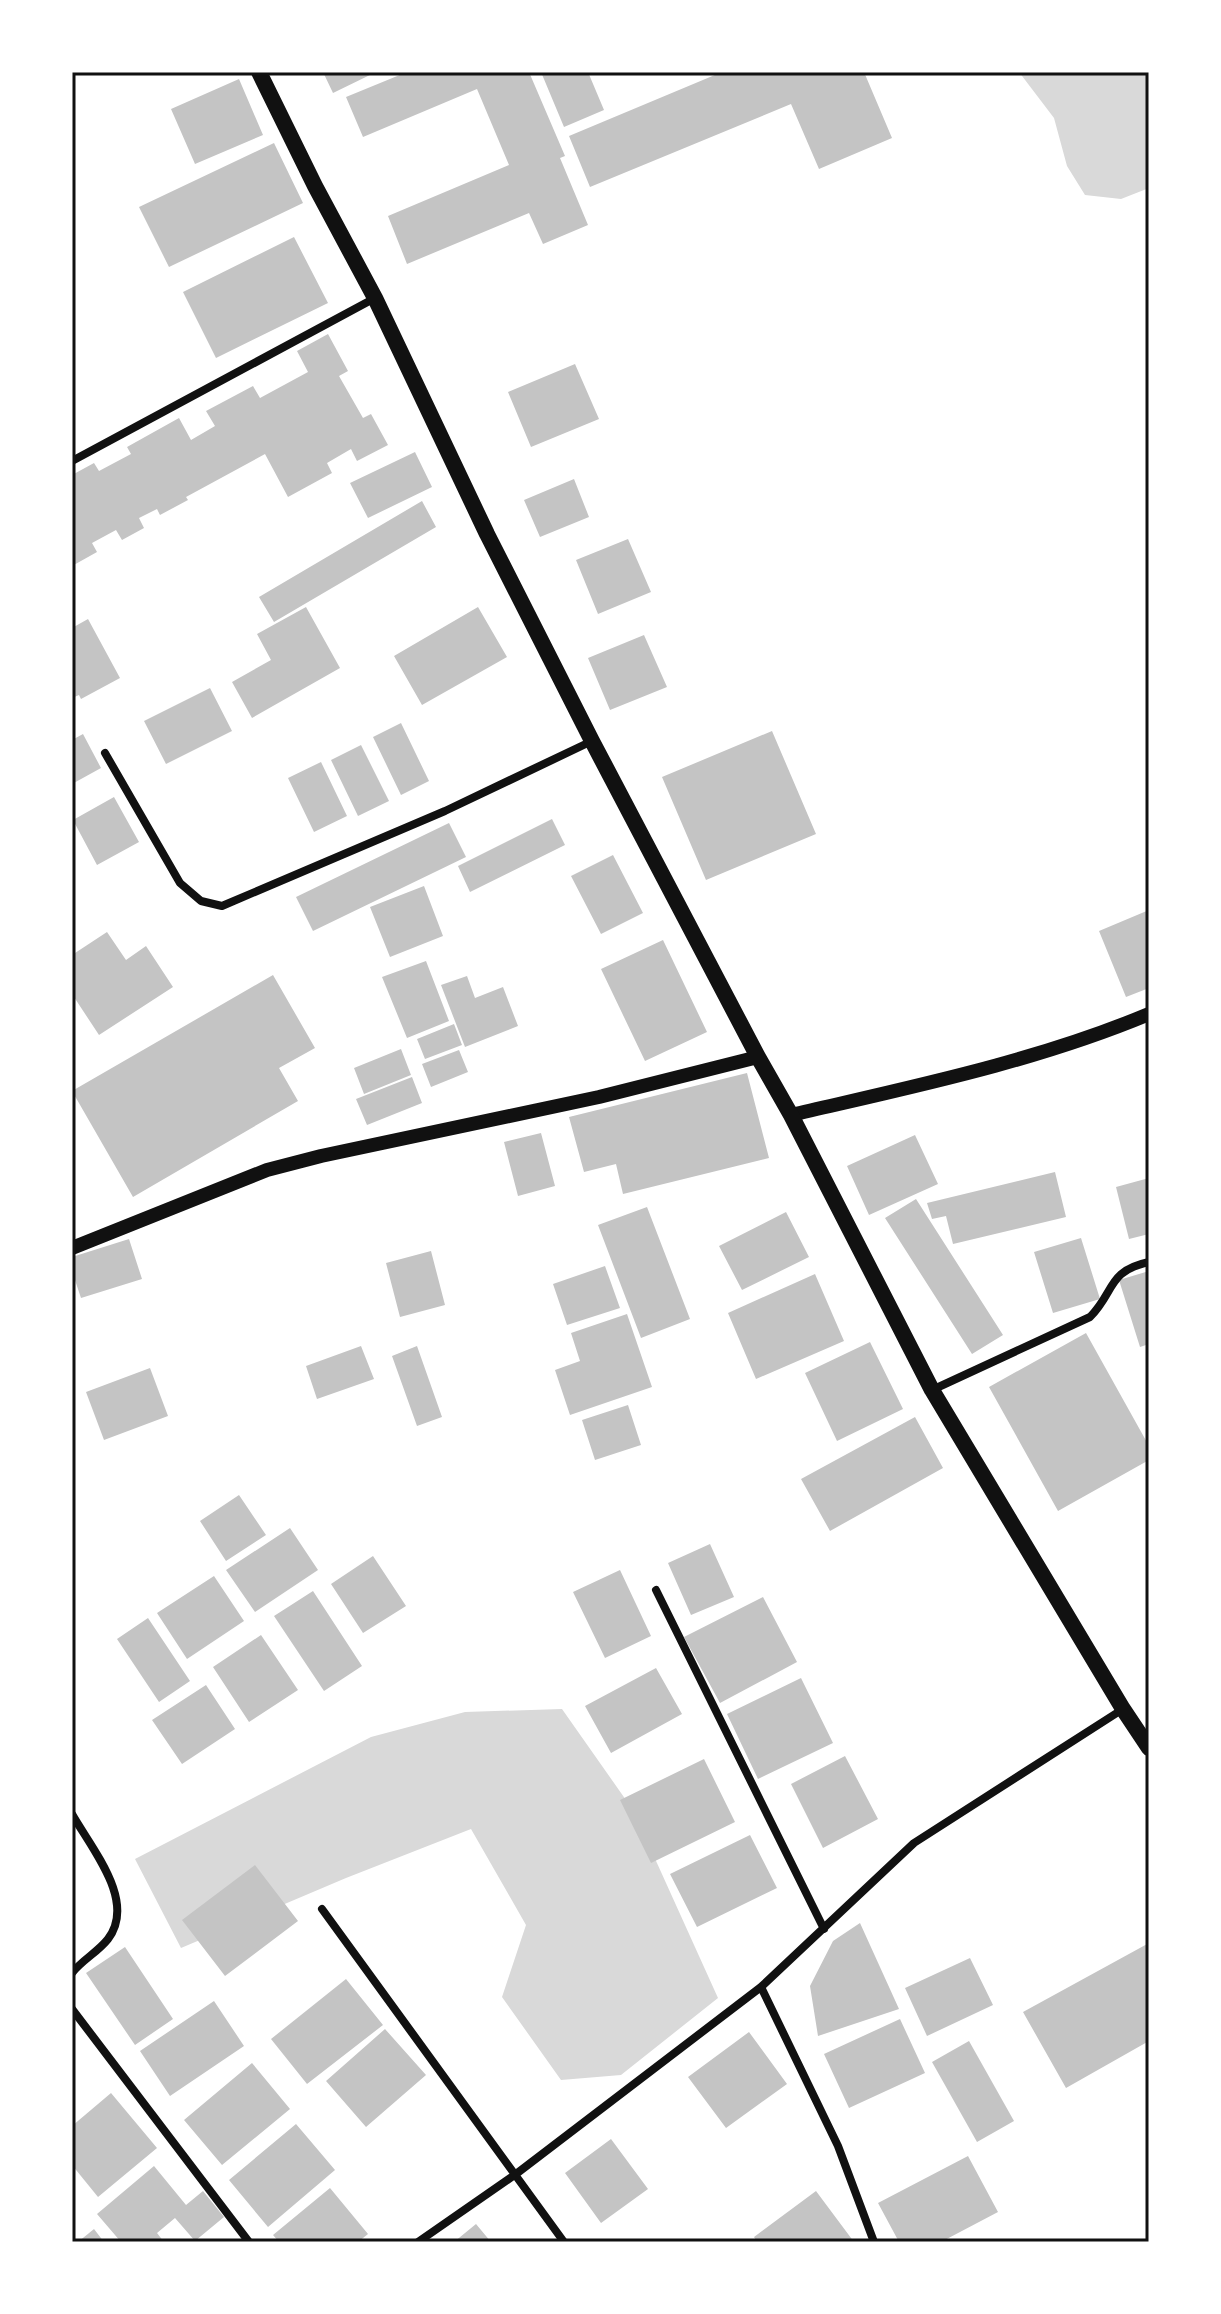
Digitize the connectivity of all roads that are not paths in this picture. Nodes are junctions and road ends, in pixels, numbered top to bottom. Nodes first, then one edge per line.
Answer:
1 (259, 72) edge
2 (375, 298) junction
3 (72, 461) edge
4 (592, 741) junction
5 (105, 753) dead end
6 (1149, 1014) edge
7 (758, 1057) junction
8 (791, 1115) junction
9 (72, 1248) edge
10 (1149, 1262) edge
11 (932, 1390) junction
12 (656, 1590) dead end
13 (1123, 1709) junction
14 (1149, 1748) edge
15 (72, 1814) edge
16 (322, 1909) dead end
17 (824, 1929) junction
18 (72, 1973) edge
19 (761, 1987) junction
20 (72, 2009) edge
21 (516, 2174) junction
22 (249, 2242) edge
23 (418, 2242) edge
24 (564, 2242) edge
25 (874, 2242) edge

1 - 2 main road
2 - 3 street
2 - 4 main road
4 - 5 street
4 - 7 main road
6 - 8 street
7 - 8 main road
7 - 9 street
8 - 11 main road
10 - 11 street
11 - 13 main road
12 - 17 street
13 - 14 main road
13 - 17 street
15 - 18 street
16 - 21 street
17 - 19 street
19 - 21 street
19 - 25 street
20 - 22 street
21 - 23 street
21 - 24 street

